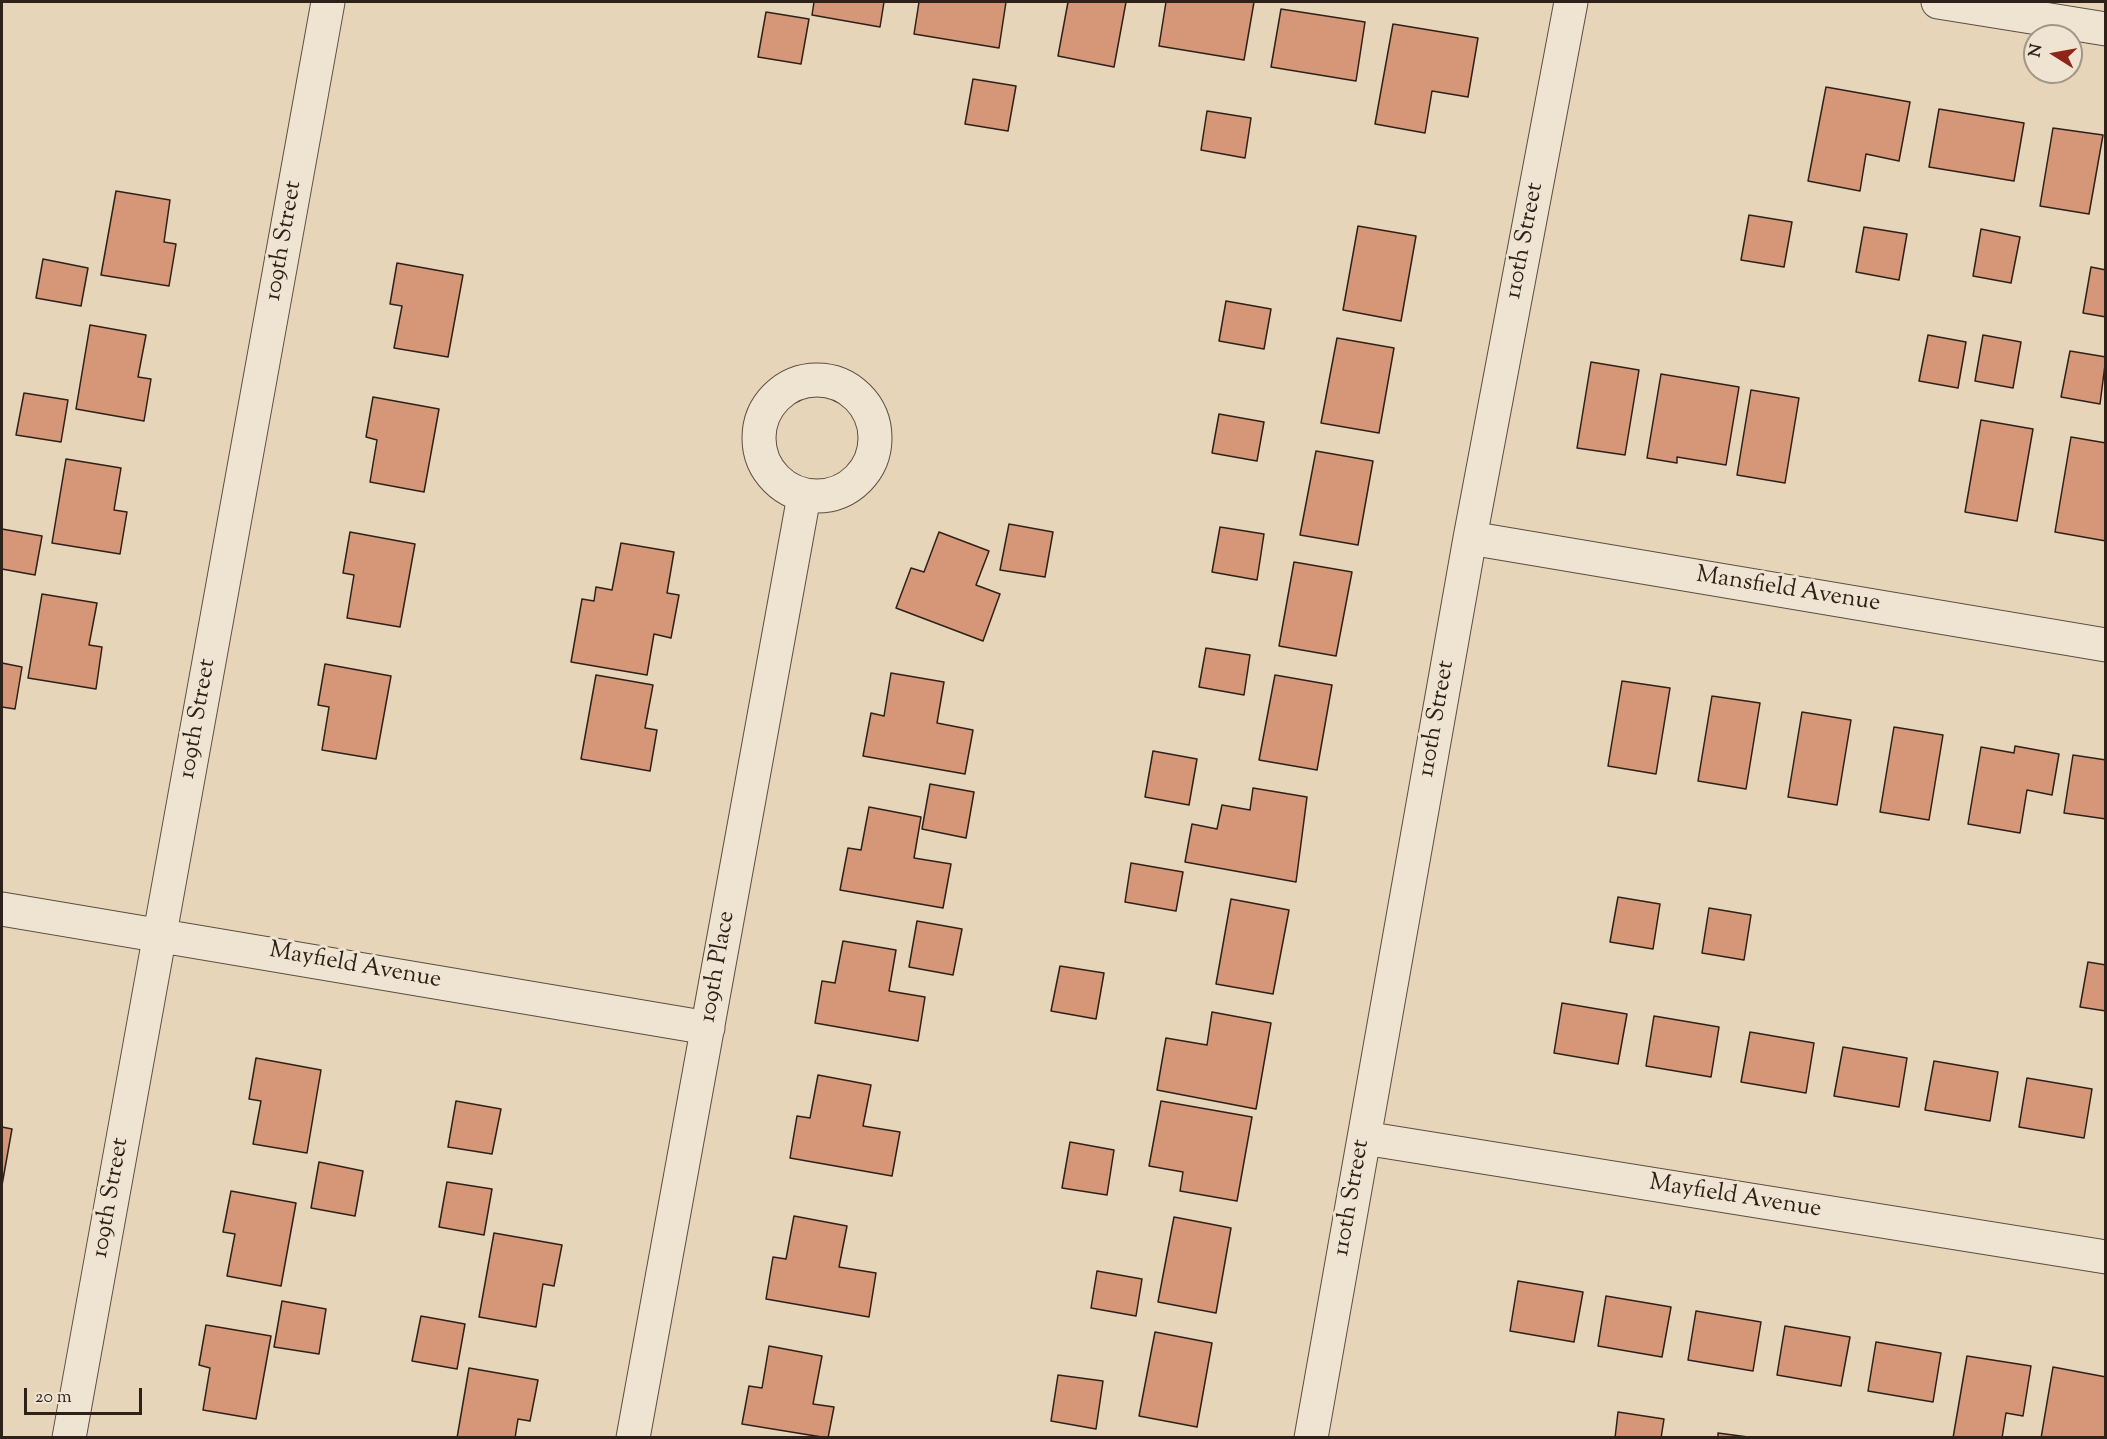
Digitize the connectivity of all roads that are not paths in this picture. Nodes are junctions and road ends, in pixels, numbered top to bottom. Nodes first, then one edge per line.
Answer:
1 (328, 2) edge
2 (1571, 2) edge
3 (1938, 2) edge
4 (2106, 29) edge
5 (804, 496) dead end
6 (1470, 538) junction
7 (2106, 645) edge
8 (2, 909) edge
9 (160, 934) junction
10 (708, 1028) junction
11 (1364, 1138) junction
12 (2106, 1257) edge
13 (69, 1437) edge
14 (633, 1437) edge
15 (1311, 1437) edge

1 - 9 street, 109th Street
2 - 6 street, 110th Street
3 - 4 street
5 - 10 street, 109th Place
6 - 7 street, Mansfield Avenue
6 - 11 street, 110th Street
8 - 9 street, Mayfield Avenue
9 - 10 street, Mayfield Avenue
9 - 13 street, 109th Street
10 - 14 street, 109th Place
11 - 12 street, Mayfield Avenue
11 - 15 street, 110th Street

